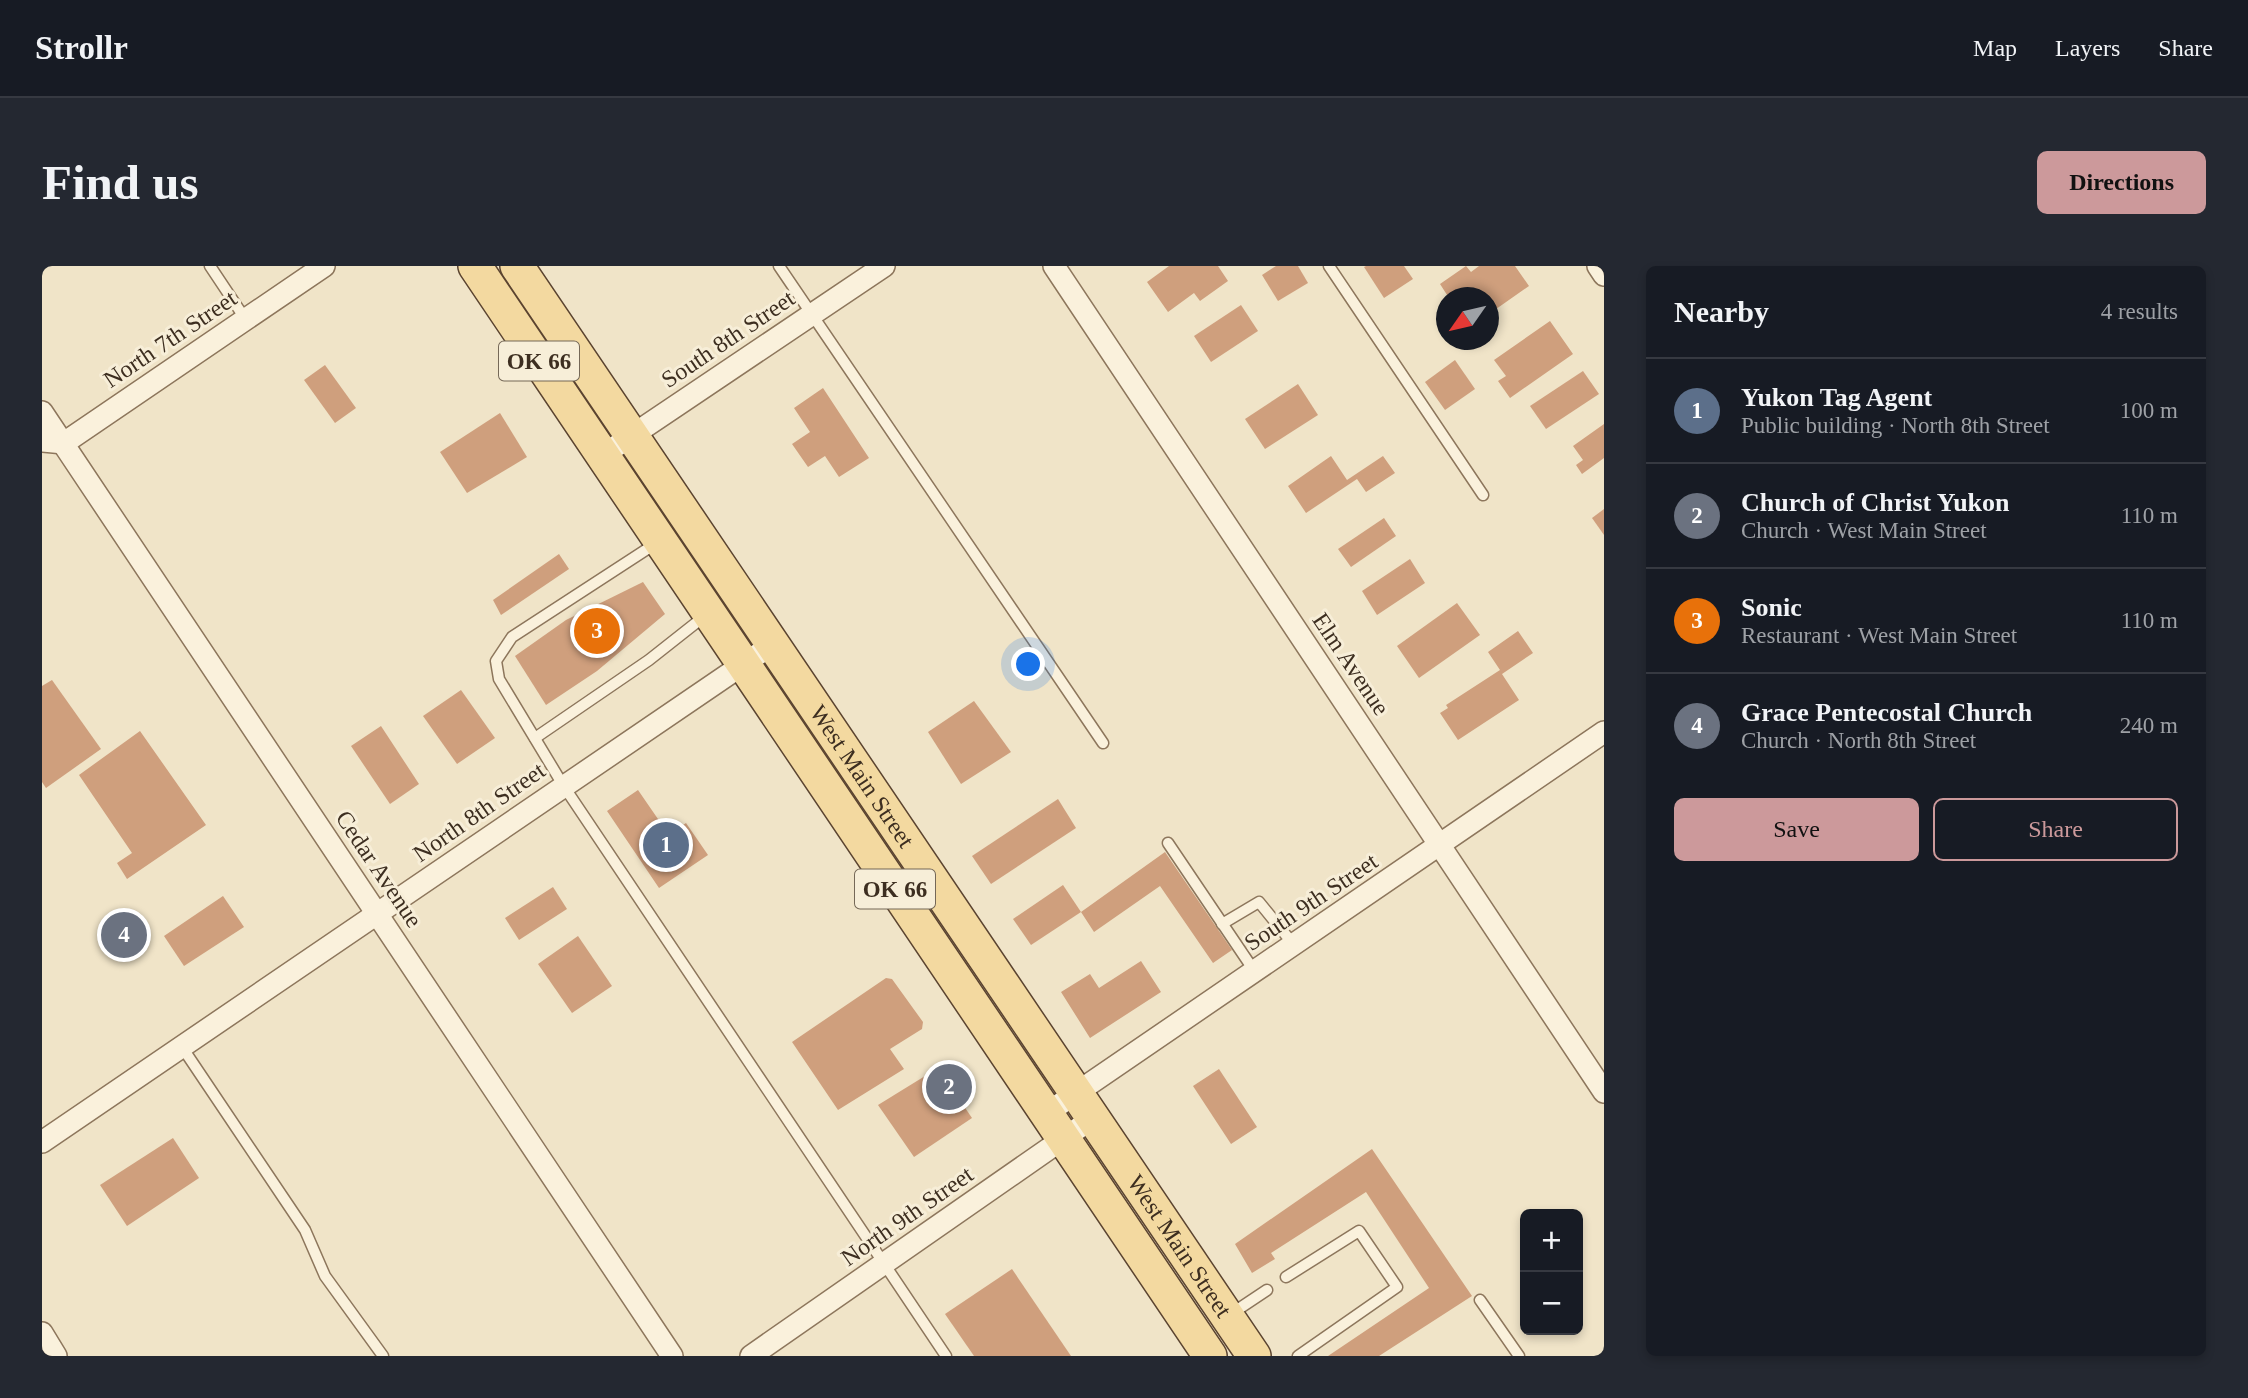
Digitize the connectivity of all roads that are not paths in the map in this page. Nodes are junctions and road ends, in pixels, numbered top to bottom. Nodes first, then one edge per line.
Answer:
1 (210, 266) edge
2 (324, 266) edge
3 (475, 266) edge
4 (517, 266) edge
5 (779, 266) edge
6 (884, 266) edge
7 (1054, 266) edge
8 (1329, 266) edge
9 (1598, 266) edge
10 (1604, 275) edge
11 (811, 314) junction
12 (246, 320) junction
13 (42, 412) edge
14 (632, 436) junction
15 (42, 441) edge
16 (64, 443) junction
17 (603, 456) junction
18 (1483, 495) dead end
19 (660, 541) junction
20 (709, 613) junction
21 (772, 644) junction
22 (743, 664) junction
23 (1604, 732) edge
24 (535, 738) junction
25 (1102, 743) dead end
26 (563, 785) junction
27 (1168, 843) dead end
28 (1440, 846) junction
29 (378, 915) junction
30 (1222, 924) junction
31 (1294, 944) junction
32 (1255, 972) junction
33 (182, 1048) junction
34 (1604, 1092) edge
35 (1084, 1106) junction
36 (1055, 1126) junction
37 (42, 1142) edge
38 (884, 1263) junction
39 (1286, 1277) dead end
40 (1267, 1290) dead end
41 (1480, 1300) dead end
42 (1227, 1317) junction
43 (42, 1334) edge
44 (56, 1356) edge
45 (383, 1356) edge
46 (672, 1356) edge
47 (751, 1356) edge
48 (946, 1356) edge
49 (1210, 1356) edge
50 (1254, 1356) edge
51 (1298, 1356) edge
52 (1518, 1356) edge

1 - 12 lane
2 - 12 street, North 7th Street
3 - 17 main road, West Main Street / OK 66
4 - 14 main road, West Main Street / OK 66
5 - 11 lane
6 - 11 street, South 8th Street
7 - 28 street, Elm Avenue
8 - 18 lane
9 - 10 street
11 - 14 street, South 8th Street
11 - 25 lane
12 - 16 street, North 7th Street
13 - 16 street, Cedar Avenue
14 - 17 street, South 8th Street
14 - 21 main road, West Main Street / OK 66
15 - 16 street
16 - 29 street, Cedar Avenue
17 - 19 main road, West Main Street / OK 66
19 - 20 main road, West Main Street / OK 66
19 - 24 lane
20 - 22 main road, West Main Street / OK 66
20 - 24 lane
21 - 22 street, North 8th Street
21 - 35 main road, West Main Street / OK 66
22 - 26 street, North 8th Street
22 - 36 main road, West Main Street / OK 66
23 - 28 street, South 9th Street
24 - 26 lane
26 - 29 street, North 8th Street
26 - 38 lane
27 - 30 lane
28 - 31 street, South 9th Street
28 - 34 street, Elm Avenue
29 - 33 street, North 8th Street
29 - 46 street, Cedar Avenue
30 - 31 lane
30 - 32 lane
31 - 32 street, South 9th Street
32 - 35 street, South 9th Street
33 - 37 street, North 8th Street
33 - 45 lane
35 - 36 street, North 9th Street
35 - 36 street, South 9th Street
35 - 42 main road, West Main Street / OK 66
36 - 38 street, North 9th Street
36 - 49 main road, West Main Street / OK 66
38 - 47 street, North 9th Street
38 - 48 lane
39 - 51 lane
40 - 42 lane
41 - 52 lane
42 - 50 main road, West Main Street / OK 66
43 - 44 street

